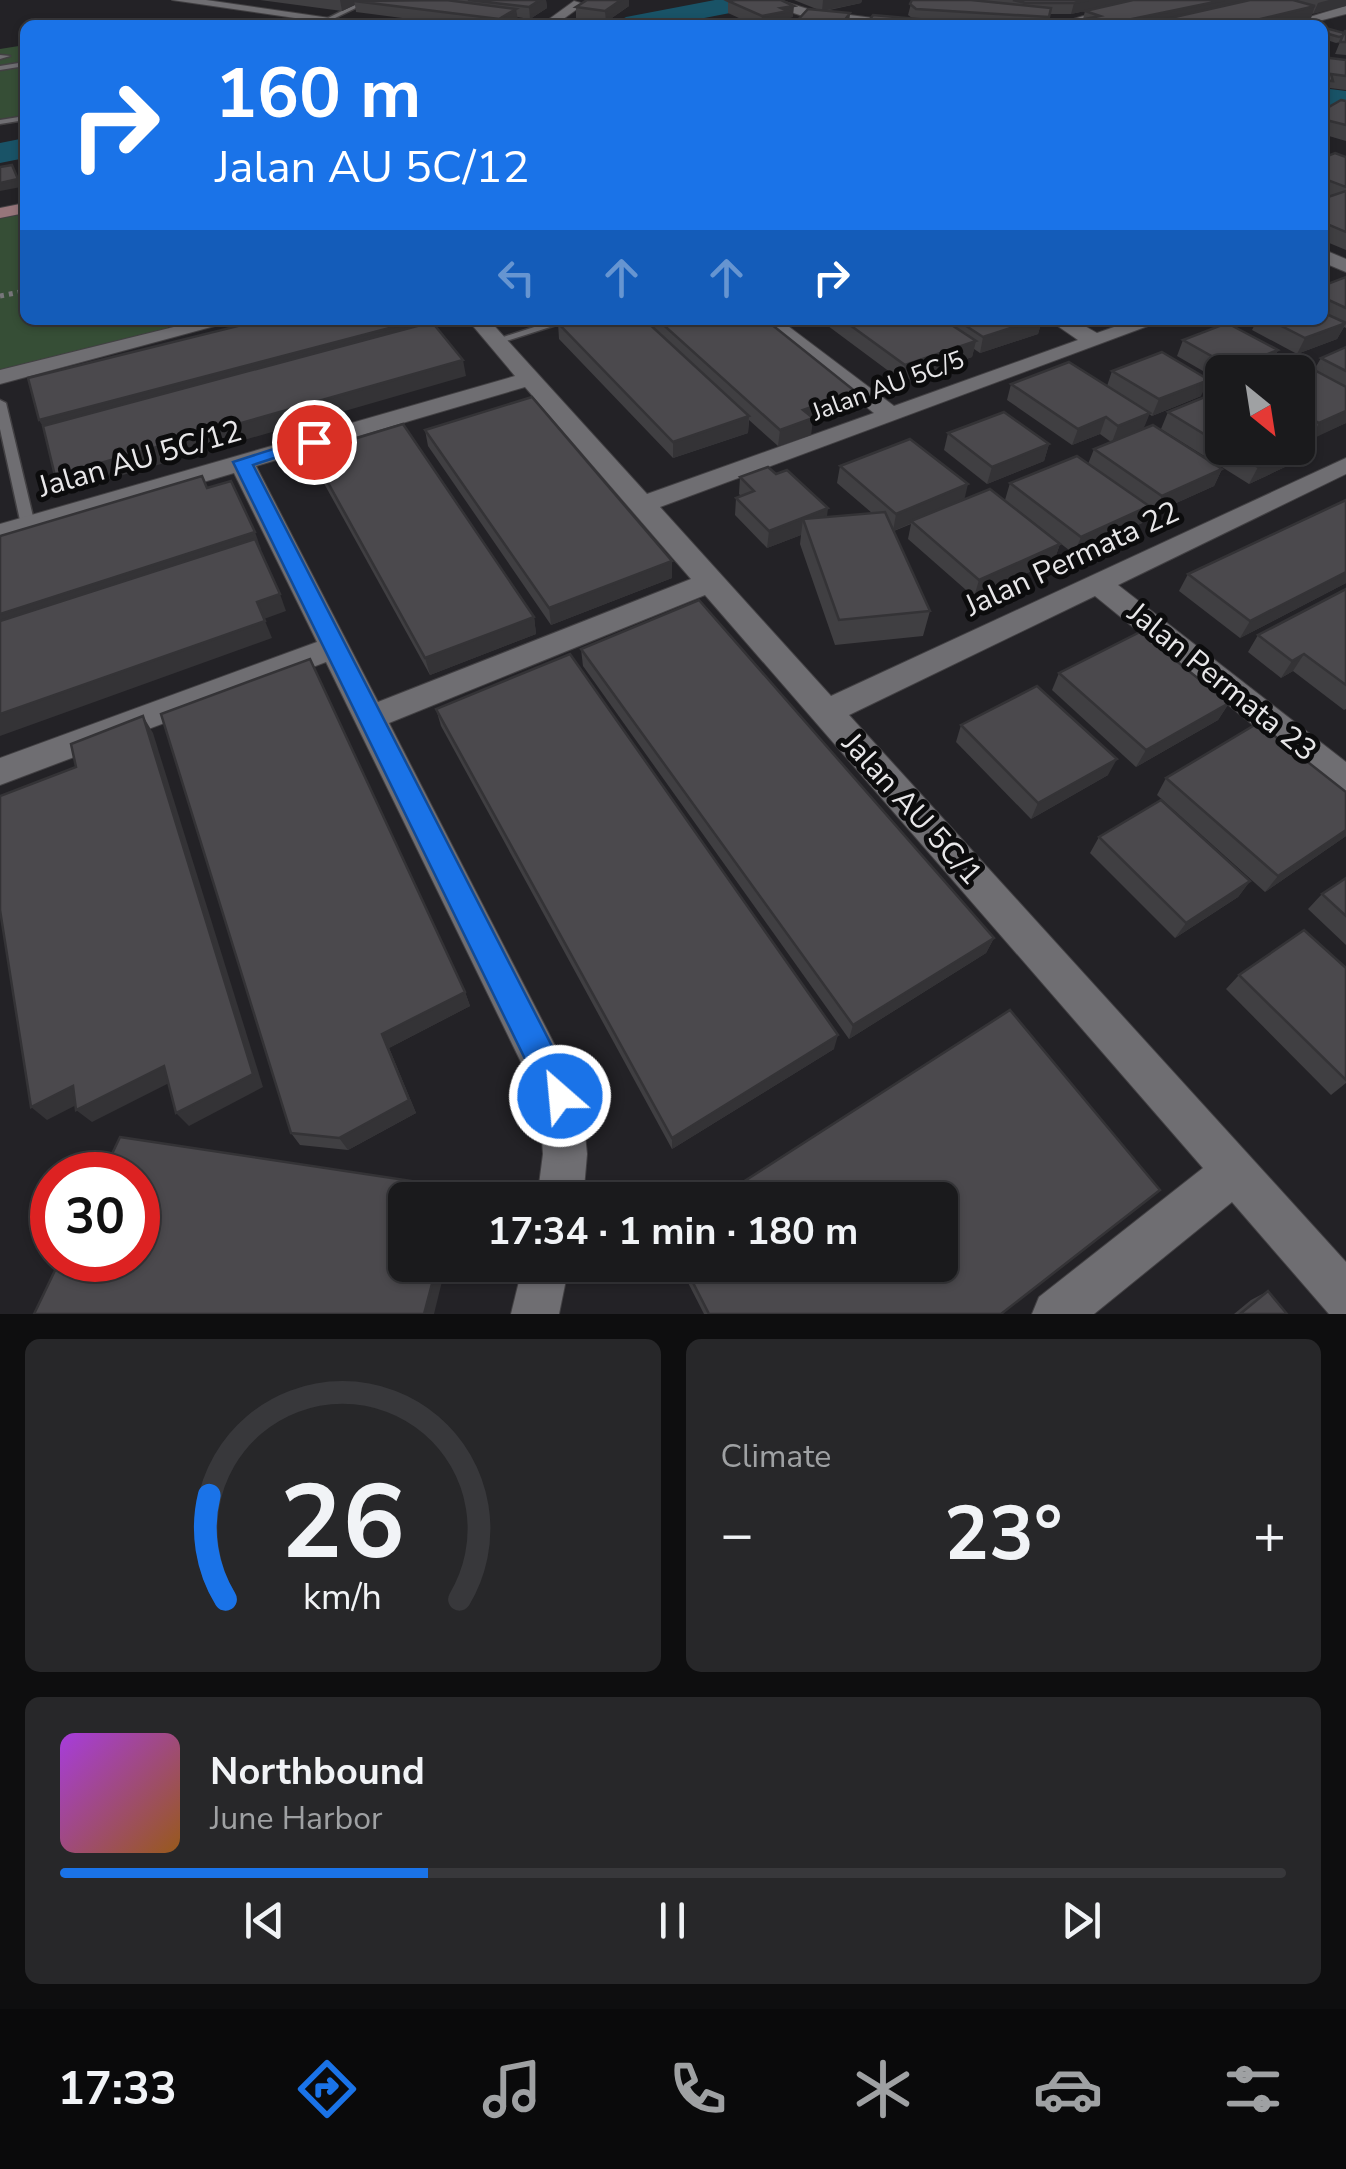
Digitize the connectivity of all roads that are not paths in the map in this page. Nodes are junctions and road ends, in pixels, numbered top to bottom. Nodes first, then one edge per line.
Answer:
1 (178, 0) edge
2 (369, 0) edge
3 (1149, 0) edge
4 (561, 2) edge
5 (902, 3) dead end
6 (780, 4) edge
7 (1346, 10) edge
8 (1299, 14) edge
9 (1315, 18) junction
10 (329, 20) joint
11 (554, 20) edge
12 (870, 20) edge
13 (891, 20) edge
14 (1078, 20) edge
15 (1308, 20) edge
16 (184, 325) edge
17 (527, 325) edge
18 (774, 325) edge
19 (1068, 325) edge
20 (1140, 325) edge
21 (487, 330) edge
22 (1095, 341) junction
23 (0, 377) edge
24 (529, 379) junction
25 (0, 403) edge
26 (890, 414) junction
27 (242, 462) junction
28 (1346, 465) edge
29 (642, 505) junction
30 (28, 525) junction
31 (0, 533) edge
32 (710, 582) junction
33 (1098, 584) junction
34 (332, 648) junction
35 (826, 712) junction
36 (367, 719) junction
37 (1338, 763) edge
38 (0, 772) edge
39 (1234, 1172) junction
40 (562, 1182) edge
41 (542, 1282) edge
42 (1346, 1297) edge
43 (535, 1314) edge
44 (1056, 1314) edge

1 - 10 street
2 - 10 lane
3 - 14 street
4 - 11 street
5 - 13 street
6 - 12 street
7 - 9 street
8 - 9 lane
9 - 15 street
16 - 23 street
17 - 21 lane
18 - 26 street
19 - 22 street
20 - 22 street, Jalan AU 5C/5
21 - 24 street, Jalan AU 5C/1
22 - 26 street, Jalan AU 5C/5
24 - 27 street, Jalan AU 5C/12
24 - 29 street, Jalan AU 5C/1
25 - 30 lane
26 - 29 street, Jalan AU 5C/5
27 - 30 street, Jalan AU 5C/12
27 - 34 street
28 - 33 street, Jalan Permata 22
29 - 32 street, Jalan AU 5C/1
30 - 31 street, Jalan AU 5C/12
32 - 35 street, Jalan AU 5C/1
32 - 36 street
33 - 35 street, Jalan Permata 22
33 - 37 street, Jalan Permata 23
34 - 36 street
34 - 38 street
35 - 39 street, Jalan AU 5C/1
36 - 40 street
39 - 42 street, Jalan AU 5C/1
39 - 44 street
41 - 43 street

